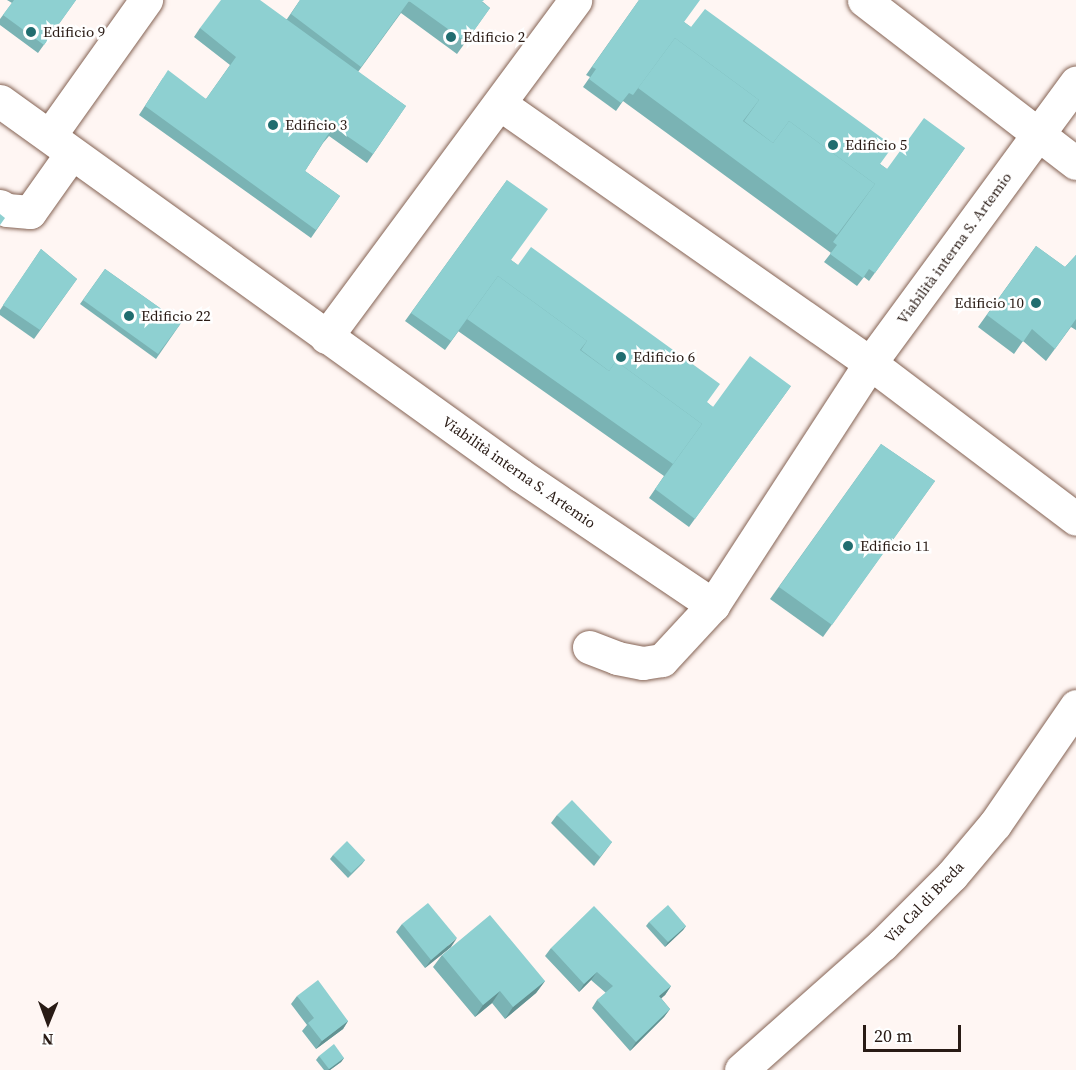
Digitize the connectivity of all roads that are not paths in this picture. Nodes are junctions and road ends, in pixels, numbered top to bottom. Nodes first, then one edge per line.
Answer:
1 (146, 0) edge
2 (575, 0) edge
3 (864, 0) edge
4 (1076, 83) edge
5 (0, 101) edge
6 (500, 104) junction
7 (1039, 132) junction
8 (61, 144) junction
9 (1076, 163) edge
10 (0, 206) edge
11 (326, 337) junction
12 (870, 363) junction
13 (1076, 519) edge
14 (713, 604) junction
15 (589, 646) dead end
16 (1076, 706) edge
17 (741, 1070) edge

1 - 8 street
2 - 6 street
3 - 7 street
4 - 7 street, Viabilità interna S. Artemio
5 - 8 street, Viabilità interna S. Artemio
6 - 11 street
6 - 12 street
7 - 9 street
7 - 12 street, Viabilità interna S. Artemio
8 - 10 street
8 - 11 street, Viabilità interna S. Artemio
11 - 14 street, Viabilità interna S. Artemio
12 - 13 street
12 - 14 street, Viabilità interna S. Artemio
14 - 15 street, Viabilità interna S. Artemio
16 - 17 street, Via Cal di Breda

